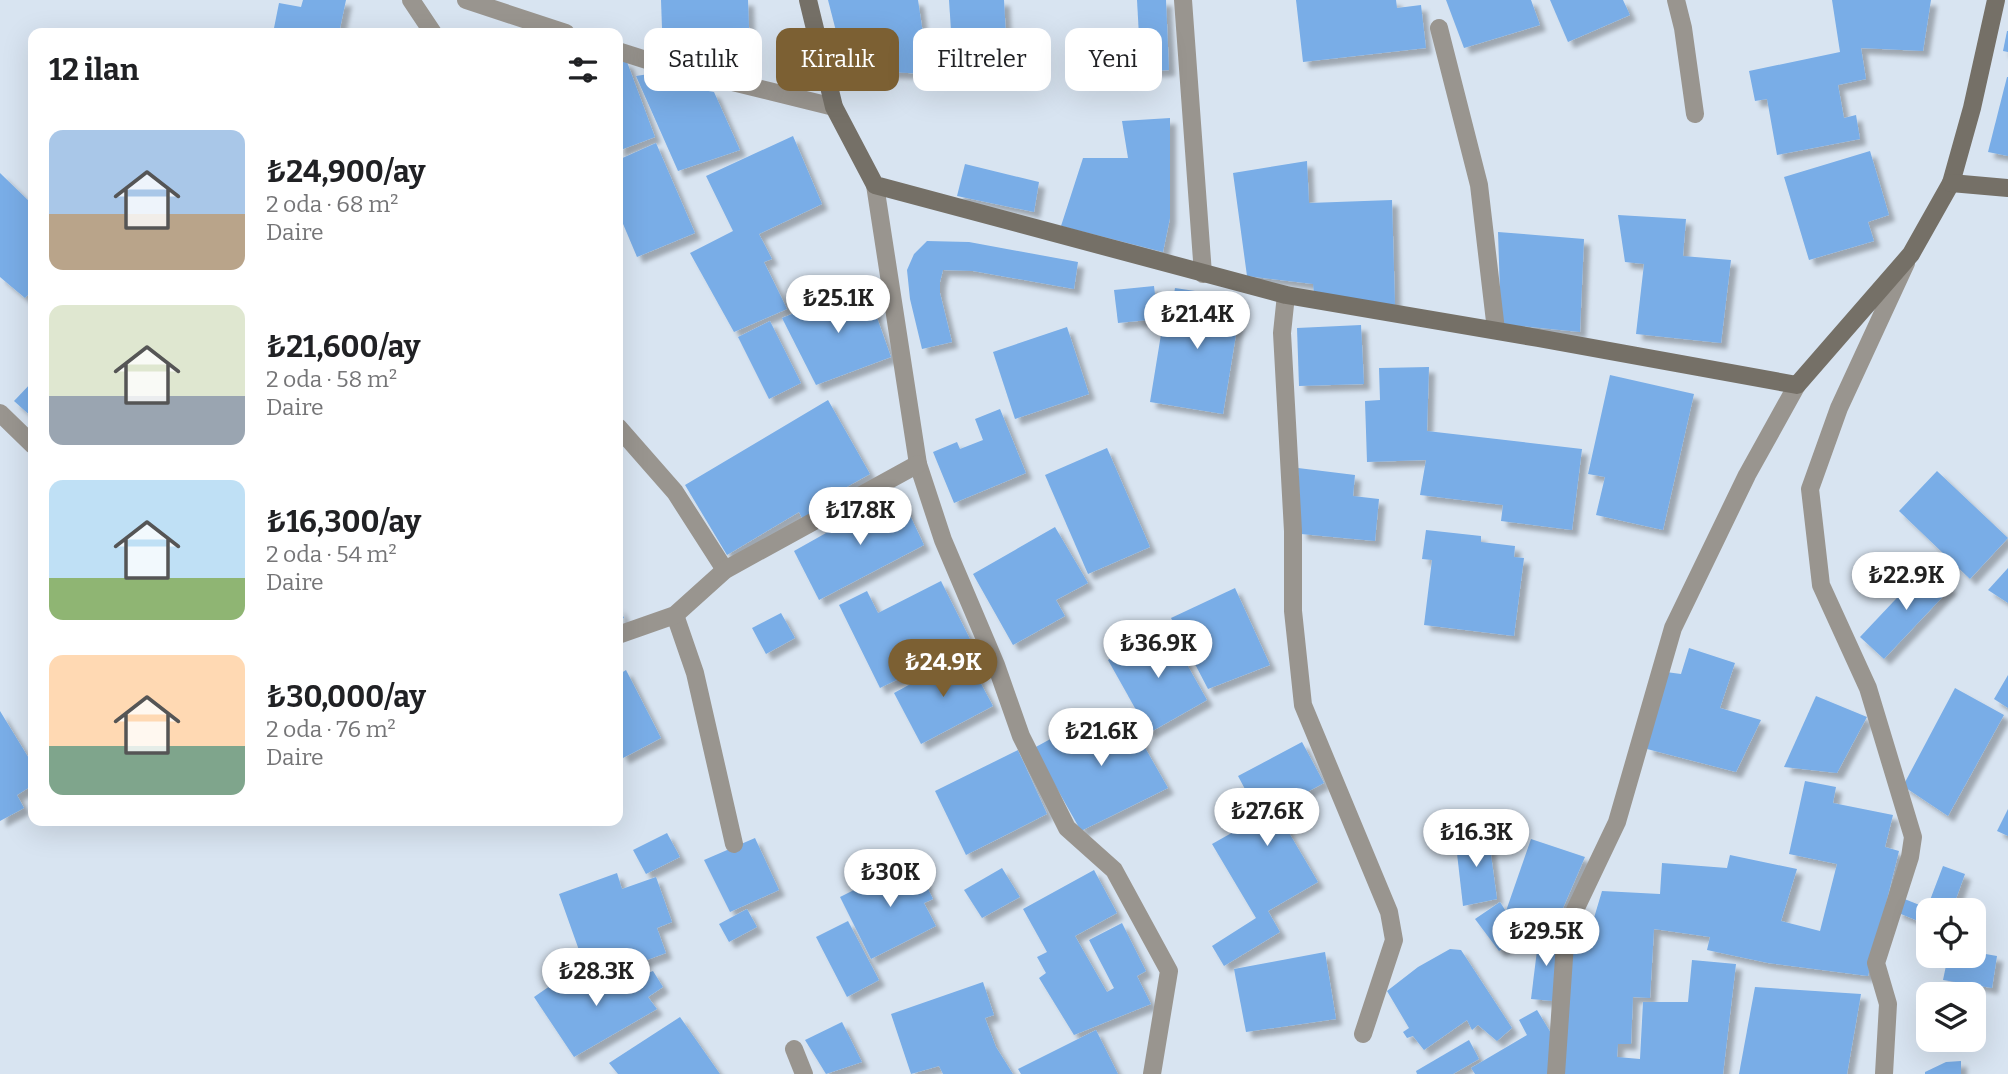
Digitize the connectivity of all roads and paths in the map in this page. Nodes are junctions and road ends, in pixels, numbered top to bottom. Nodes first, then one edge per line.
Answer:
1 (411, 0) edge
2 (466, 0) edge
3 (808, 0) edge
4 (1183, 0) edge
5 (1676, 0) edge
6 (1996, 0) edge
7 (430, 28) edge
8 (551, 28) edge
9 (1439, 28) dead end
10 (623, 53) edge
11 (834, 107) junction
12 (1695, 114) dead end
13 (1951, 183) junction
14 (875, 185) junction
15 (2008, 188) edge
16 (1911, 254) junction
17 (1203, 275) junction
18 (1286, 295) junction
19 (1496, 330) junction
20 (1797, 385) junction
21 (0, 413) edge
22 (623, 433) edge
23 (28, 439) edge
24 (918, 464) junction
25 (725, 570) junction
26 (675, 615) junction
27 (623, 633) edge
28 (734, 844) dead end
29 (1363, 1034) dead end
30 (794, 1049) dead end
31 (804, 1074) edge
32 (1152, 1074) edge
33 (1556, 1074) edge
34 (1884, 1074) edge

1 - 7 street
2 - 8 street
3 - 11 street
4 - 17 street
5 - 12 street
6 - 13 street
9 - 19 street
10 - 11 street
11 - 14 street
13 - 15 street
13 - 16 street
14 - 17 street
14 - 24 street
16 - 20 street
16 - 34 street
17 - 18 street
18 - 19 street
18 - 29 street
19 - 20 street
20 - 33 street
21 - 23 street
22 - 25 street
24 - 25 street
24 - 32 street
25 - 26 street
26 - 27 street
26 - 28 street
30 - 31 street

